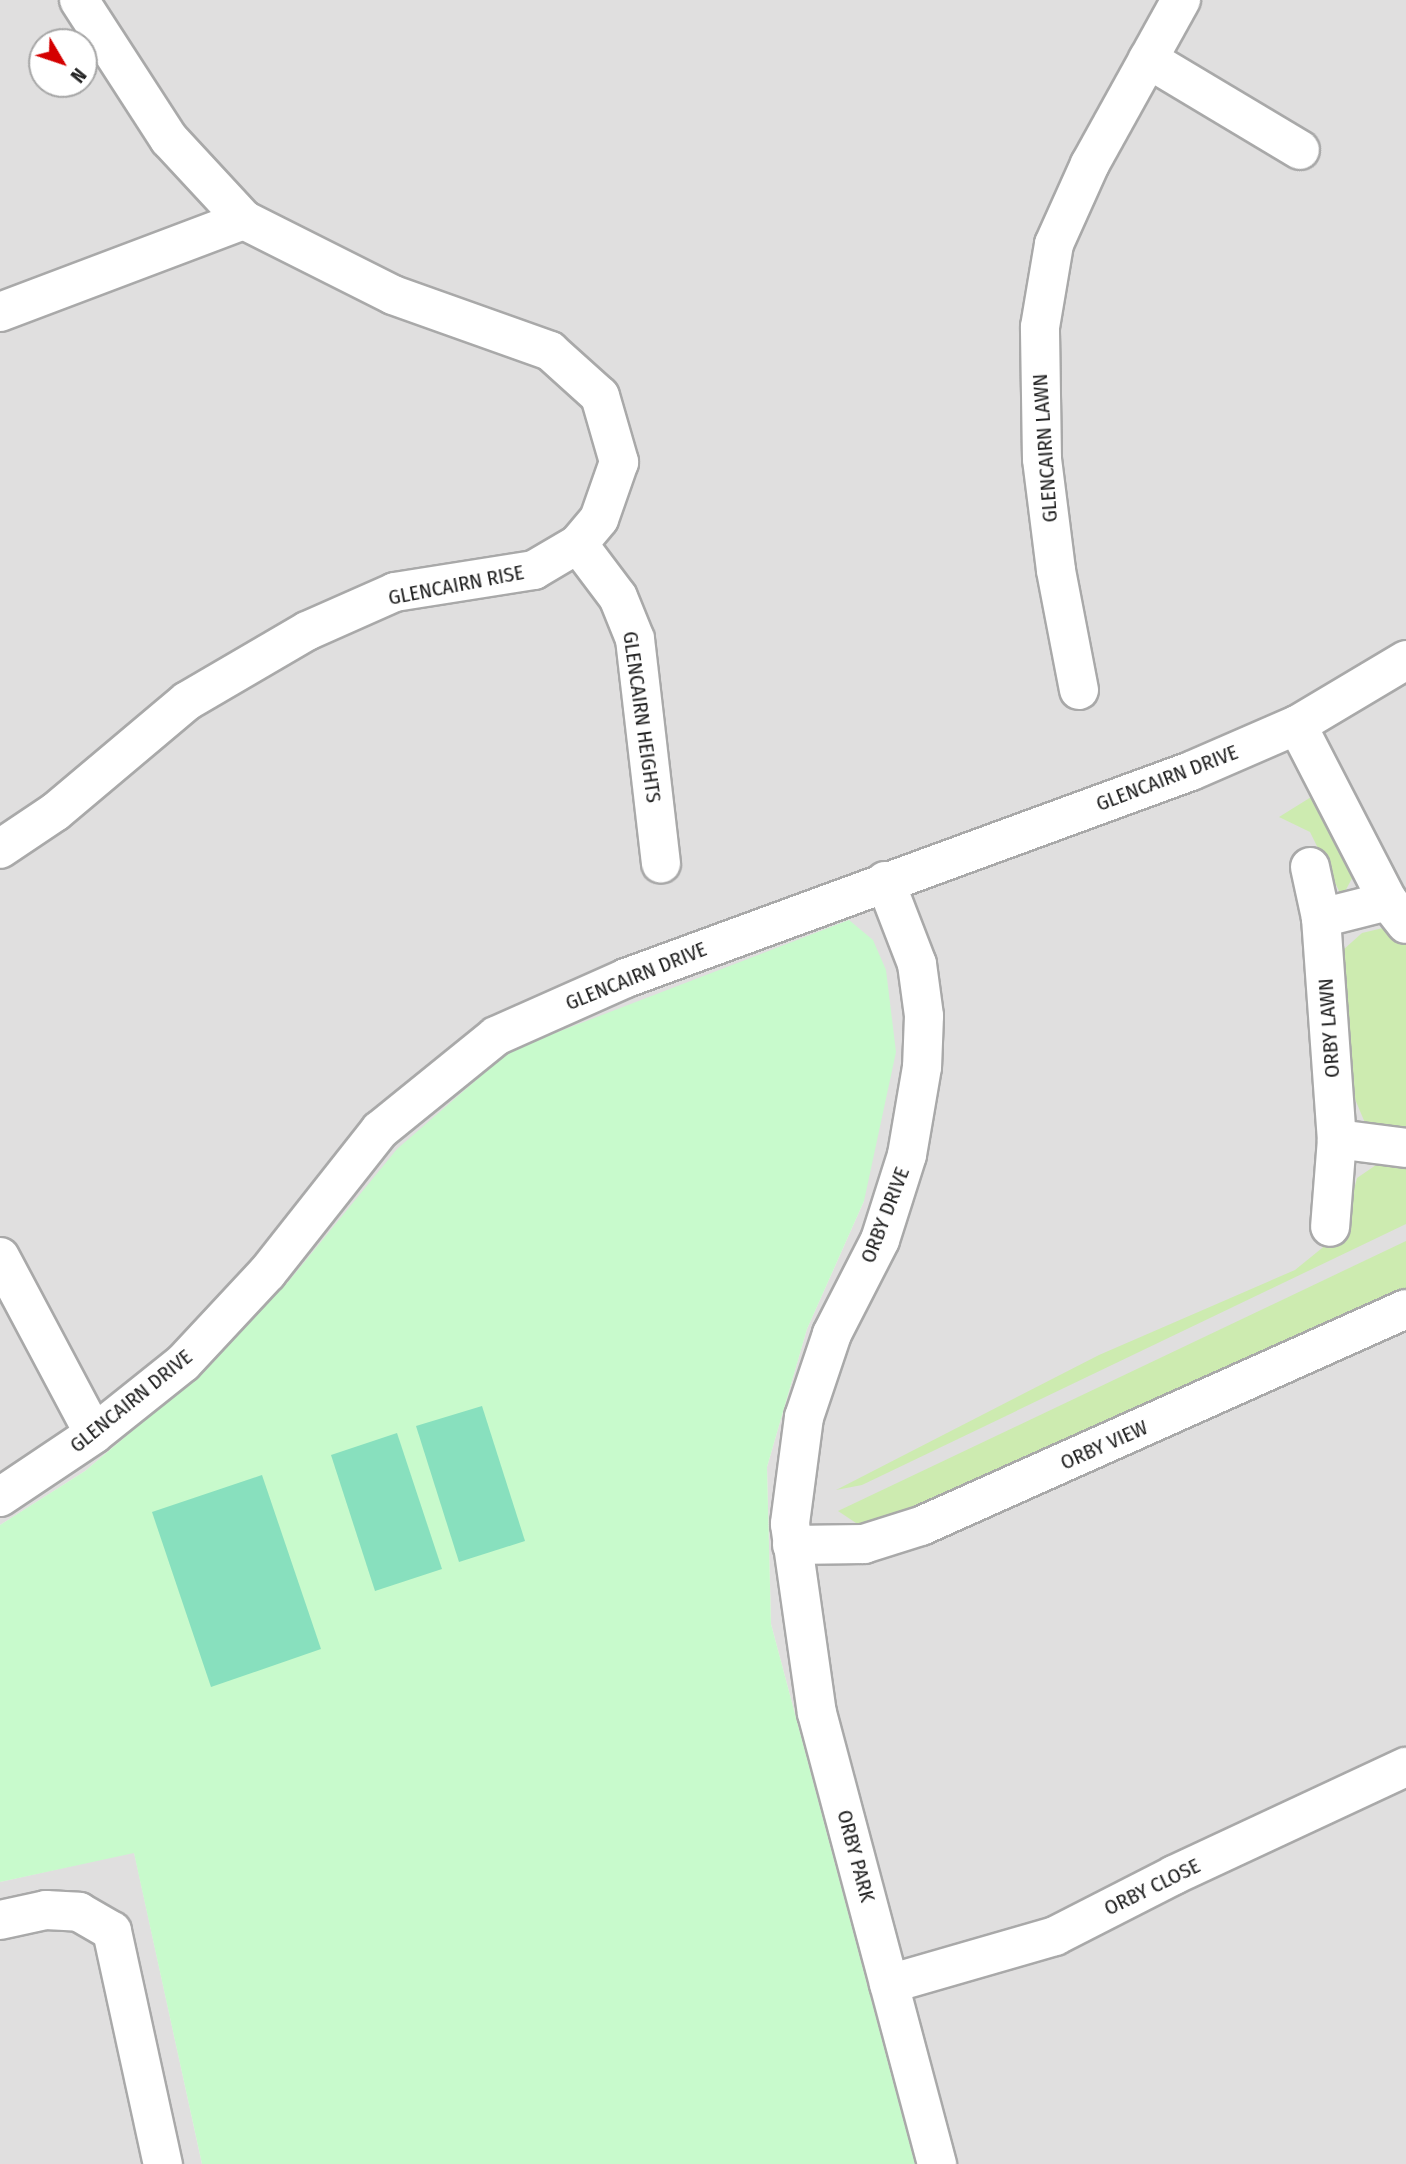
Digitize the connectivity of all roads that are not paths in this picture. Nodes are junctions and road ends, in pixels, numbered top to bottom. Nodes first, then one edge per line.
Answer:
1 (79, 0) edge
2 (1181, 0) edge
3 (1148, 59) junction
4 (1300, 150) dead end
5 (244, 220) junction
6 (0, 312) edge
7 (578, 544) junction
8 (1406, 660) edge
9 (1079, 690) dead end
10 (1297, 725) junction
11 (0, 849) edge
12 (661, 863) dead end
13 (1310, 867) dead end
14 (885, 881) junction
15 (1397, 913) edge
16 (1321, 918) junction
17 (1337, 1139) junction
18 (1406, 1148) edge
19 (1330, 1227) dead end
20 (0, 1257) edge
21 (1406, 1309) edge
22 (94, 1434) junction
23 (0, 1497) edge
24 (792, 1545) junction
25 (1406, 1767) edge
26 (0, 1920) edge
27 (890, 1983) junction
28 (163, 2164) edge
29 (937, 2164) edge

1 - 5 street
2 - 3 street, GLENCAIRN LAWN
3 - 4 street
3 - 9 street, GLENCAIRN LAWN
5 - 6 street
5 - 7 street, GLENCAIRN RISE
7 - 11 street, GLENCAIRN RISE
7 - 12 street, GLENCAIRN HEIGHTS
8 - 10 street, GLENCAIRN DRIVE
10 - 14 street, GLENCAIRN DRIVE
10 - 15 street
13 - 16 street, ORBY LAWN
14 - 22 street, GLENCAIRN DRIVE
14 - 24 street, ORBY DRIVE
15 - 16 street
16 - 17 street, ORBY LAWN
17 - 18 street
17 - 19 street, ORBY LAWN
20 - 22 street
21 - 24 street, ORBY VIEW
22 - 23 street, GLENCAIRN DRIVE
24 - 27 street, ORBY PARK
25 - 27 street, ORBY CLOSE
26 - 28 street
27 - 29 street, ORBY PARK

